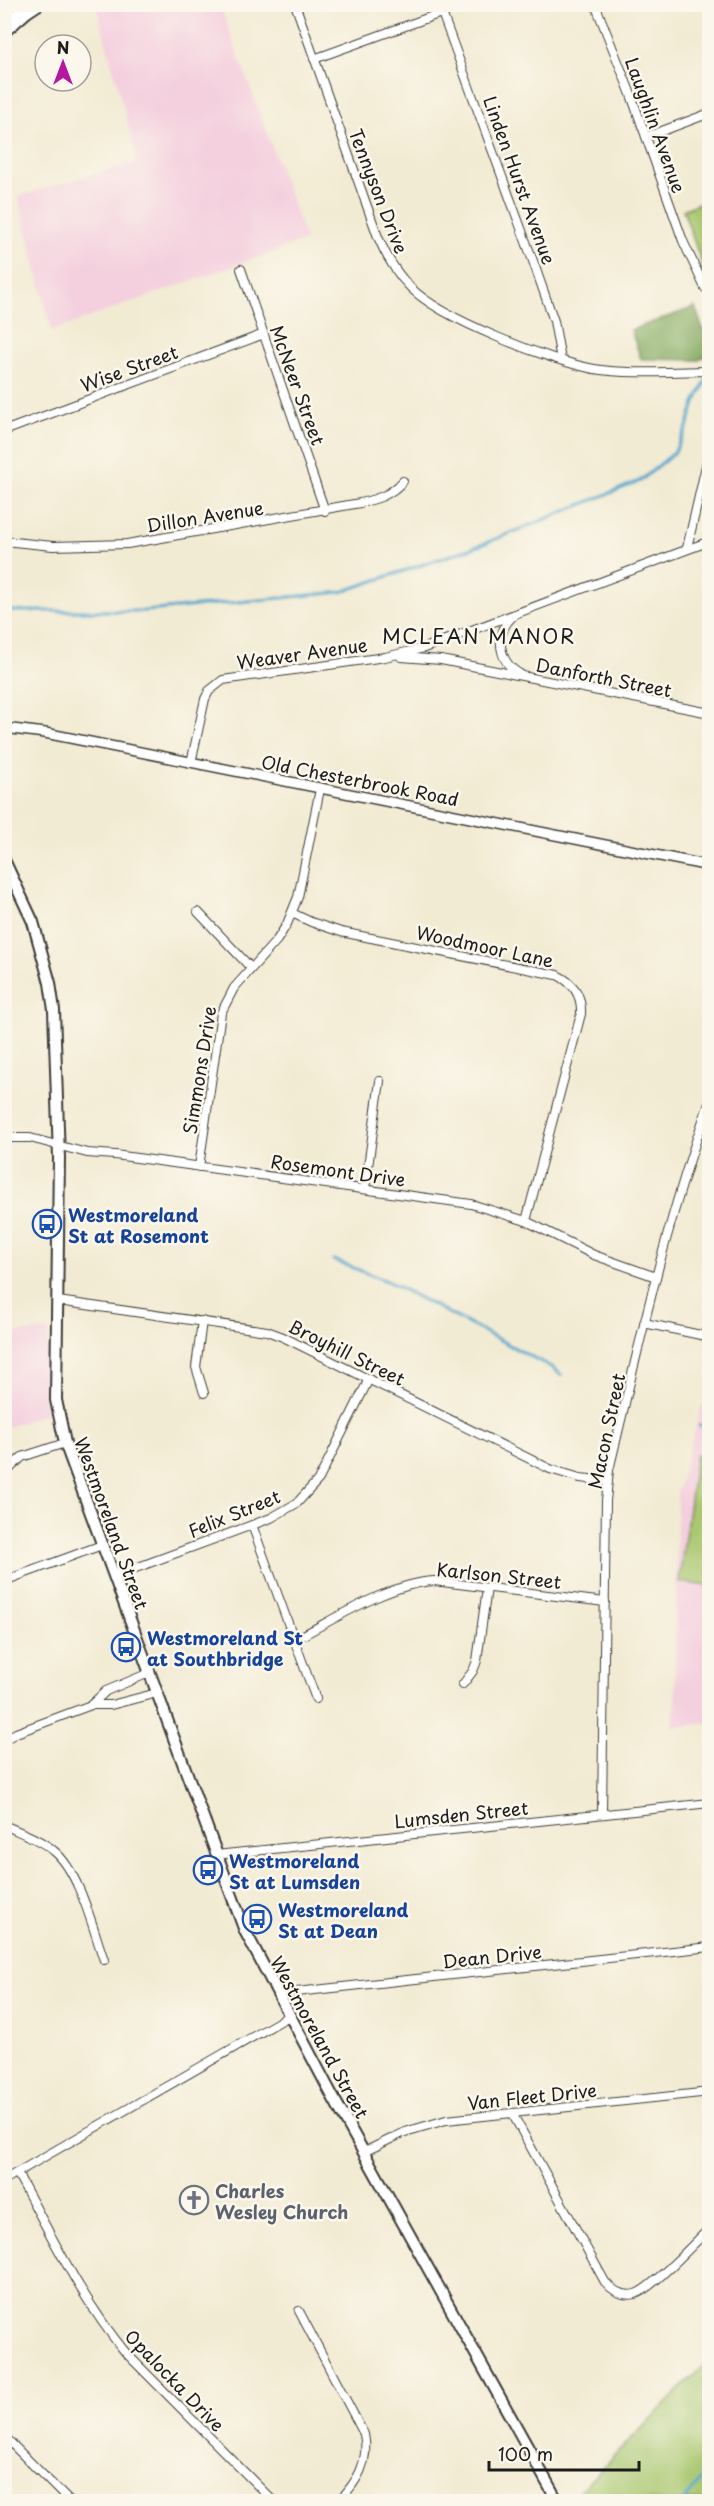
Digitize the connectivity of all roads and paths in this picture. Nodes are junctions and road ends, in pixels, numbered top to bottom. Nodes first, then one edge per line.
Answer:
1 (39, 4) edge
2 (295, 4) edge
3 (466, 4) edge
4 (595, 4) edge
5 (27, 12) junction
6 (442, 13) junction
7 (4, 17) edge
8 (4, 32) edge
9 (314, 59) junction
10 (710, 113) edge
11 (646, 137) junction
12 (241, 269) dead end
13 (705, 288) dead end
14 (264, 334) junction
15 (561, 360) junction
16 (710, 370) edge
17 (4, 431) edge
18 (709, 453) edge
19 (403, 481) dead end
20 (326, 511) junction
21 (4, 522) edge
22 (5, 541) edge
23 (710, 541) edge
24 (687, 548) junction
25 (516, 613) junction
26 (385, 657) junction
27 (525, 676) junction
28 (710, 713) edge
29 (4, 728) edge
30 (191, 763) junction
31 (320, 789) junction
32 (4, 860) edge
33 (710, 866) edge
34 (198, 912) dead end
35 (292, 913) junction
36 (251, 968) junction
37 (380, 1081) dead end
38 (710, 1101) edge
39 (4, 1138) edge
40 (59, 1146) junction
41 (199, 1167) junction
42 (365, 1188) junction
43 (526, 1221) junction
44 (656, 1277) junction
45 (58, 1301) junction
46 (202, 1321) junction
47 (644, 1323) junction
48 (710, 1337) edge
49 (369, 1379) junction
50 (204, 1393) dead end
51 (65, 1443) junction
52 (4, 1474) edge
53 (608, 1480) junction
54 (252, 1525) junction
55 (102, 1545) junction
56 (114, 1576) junction
57 (4, 1581) edge
58 (487, 1588) junction
59 (605, 1602) junction
60 (294, 1640) junction
61 (149, 1673) junction
62 (463, 1684) dead end
63 (157, 1693) junction
64 (316, 1699) dead end
65 (91, 1705) junction
66 (4, 1740) edge
67 (710, 1803) edge
68 (602, 1814) junction
69 (4, 1825) edge
70 (216, 1856) junction
71 (710, 1947) edge
72 (104, 1960) dead end
73 (278, 1994) junction
74 (289, 2016) junction
75 (710, 2092) edge
76 (512, 2113) junction
77 (364, 2152) junction
78 (17, 2173) junction
79 (4, 2180) edge
80 (710, 2228) edge
81 (618, 2293) junction
82 (615, 2303) dead end
83 (299, 2311) dead end
84 (4, 2436) edge
85 (554, 2500) edge
86 (70, 2502) edge
87 (274, 2502) edge
88 (338, 2502) edge

1 - 5 main road
2 - 9 street, Tennyson Drive
3 - 6 street
4 - 11 street, Laughlin Avenue
5 - 7 main road
5 - 8 main road
6 - 9 street
6 - 15 street, Linden Hurst Avenue
9 - 15 street, Tennyson Drive
10 - 11 street
11 - 13 street, Laughlin Avenue
12 - 14 street, McNeer Street
14 - 17 street, Wise Street
14 - 20 street, McNeer Street
15 - 16 street, Tennyson Drive
18 - 24 street
19 - 20 street, Dillon Avenue
20 - 22 street, Dillon Avenue
21 - 22 street
23 - 24 street, Weaver Avenue
24 - 25 street, Weaver Avenue
25 - 26 street, Weaver Avenue
25 - 27 street
26 - 27 street, Danforth Street
26 - 30 street, Weaver Avenue
27 - 28 street, Danforth Street
29 - 30 street, Old Chesterbrook Road
30 - 31 street, Old Chesterbrook Road
31 - 33 street, Old Chesterbrook Road
31 - 35 street, Simmons Drive
32 - 40 main road, Westmoreland Street
34 - 36 street
35 - 36 street, Simmons Drive
35 - 43 street, Woodmoor Lane
36 - 41 street, Simmons Drive
37 - 42 street
38 - 44 street, Macon Street
39 - 40 street, Rosemont Drive
40 - 41 street, Rosemont Drive
40 - 45 main road, Westmoreland Street
41 - 42 street, Rosemont Drive
42 - 43 street, Rosemont Drive
43 - 44 street, Rosemont Drive
44 - 47 street, Macon Street
45 - 46 street, Broyhill Street
45 - 51 main road, Westmoreland Street
46 - 49 street, Broyhill Street
46 - 50 street
47 - 48 street
47 - 53 street, Macon Street
49 - 53 street, Broyhill Street
49 - 54 street, Felix Street
51 - 52 street
51 - 55 main road, Westmoreland Street
53 - 59 street, Macon Street
54 - 56 street, Felix Street
54 - 60 street
55 - 56 main road, Westmoreland Street
55 - 57 street
56 - 61 main road, Westmoreland Street
58 - 59 street, Karlson Street
58 - 60 street, Karlson Street
58 - 62 street
59 - 68 street, Macon Street
60 - 64 street
61 - 63 main road, Westmoreland Street
61 - 65 street
63 - 65 street
63 - 70 main road, Westmoreland Street
65 - 66 street
67 - 68 street, Lumsden Street
68 - 70 street, Lumsden Street
69 - 72 street
70 - 73 main road, Westmoreland Street
71 - 73 street, Dean Drive
73 - 74 main road, Westmoreland Street
74 - 77 main road, Westmoreland Street
74 - 78 street
75 - 76 street, Van Fleet Drive
76 - 77 street, Van Fleet Drive
76 - 81 street
77 - 85 main road, Westmoreland Street
78 - 79 street
78 - 87 street, Opalocka Drive
80 - 81 street
81 - 82 street
83 - 88 street
84 - 86 street

